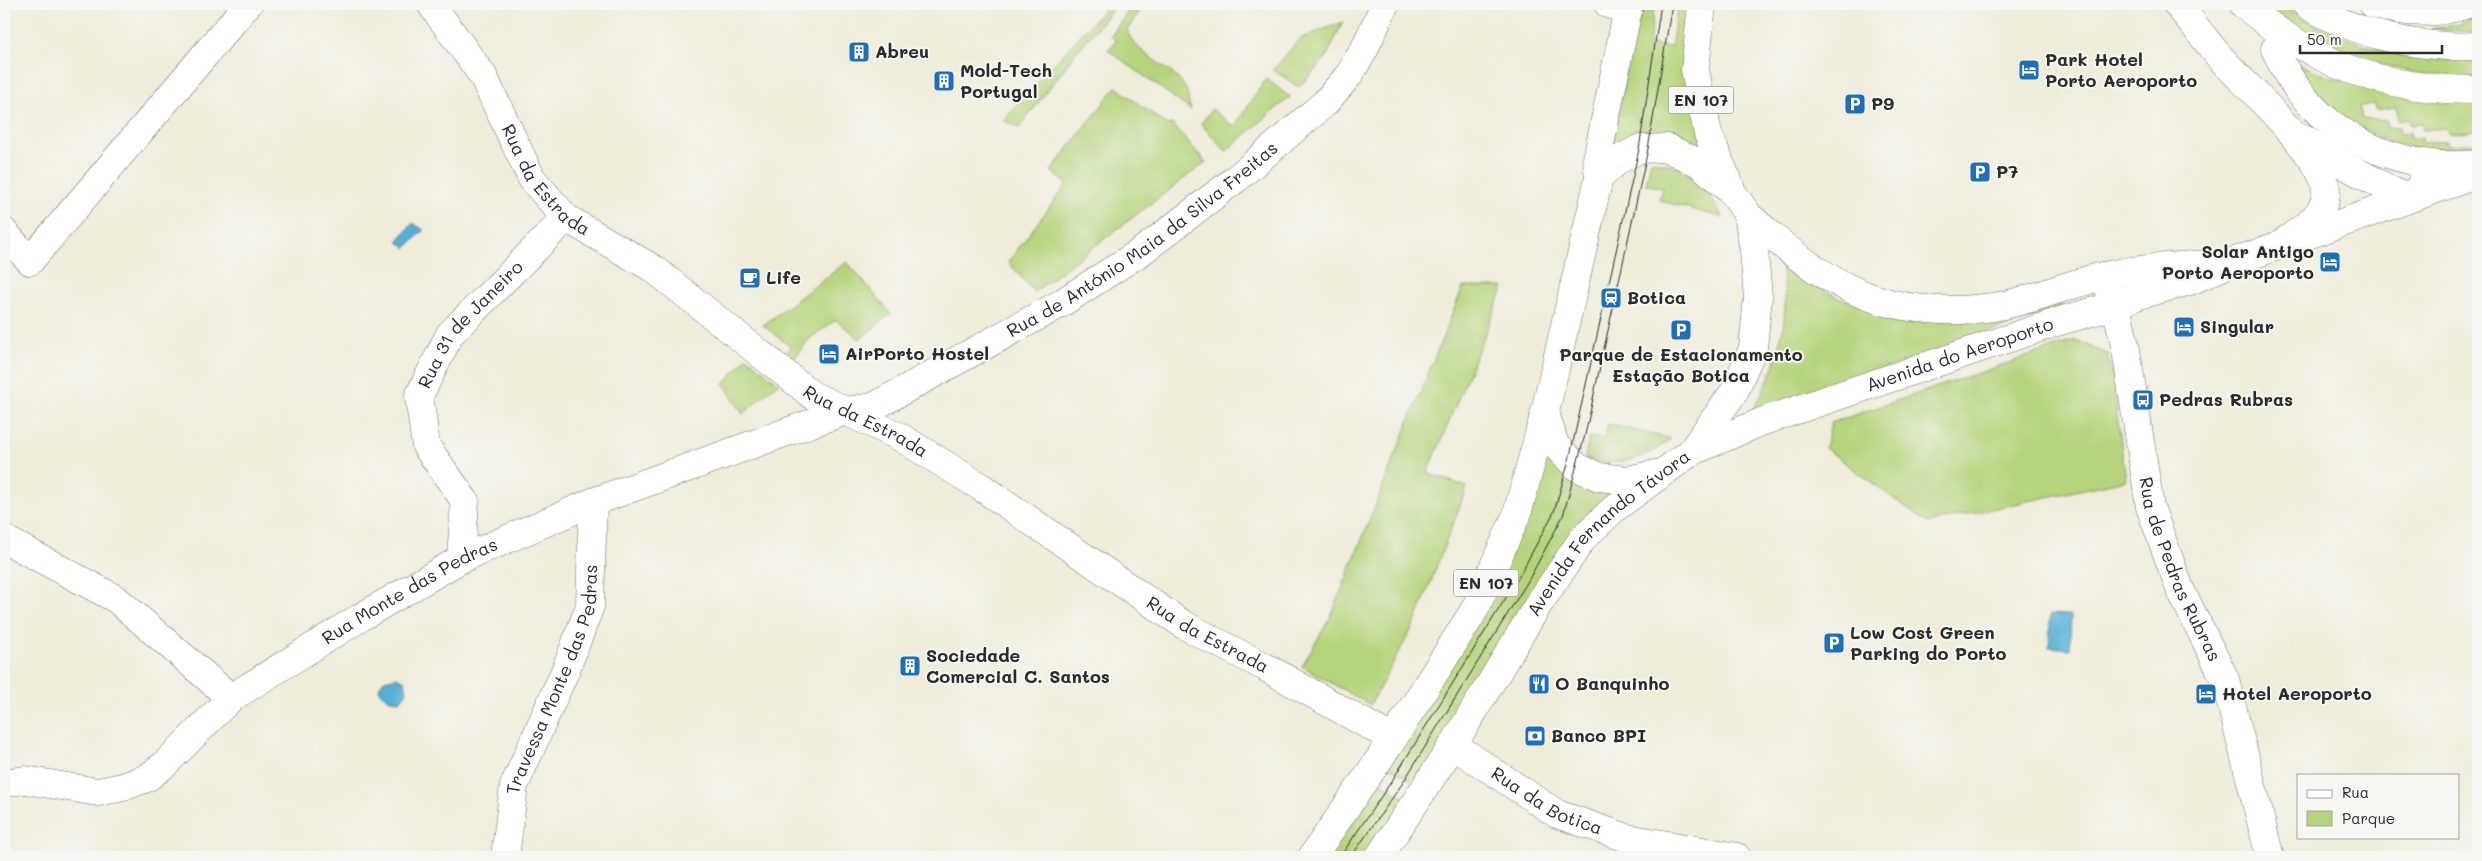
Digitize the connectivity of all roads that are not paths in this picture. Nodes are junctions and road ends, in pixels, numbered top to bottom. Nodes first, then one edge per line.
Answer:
1 (248, 4) edge
2 (431, 4) edge
3 (1385, 4) edge
4 (1702, 4) edge
5 (2177, 4) edge
6 (2243, 4) edge
7 (2306, 4) edge
8 (2373, 4) edge
9 (2468, 4) edge
10 (1622, 6) edge
11 (2478, 46) edge
12 (2275, 49) dead end
13 (2478, 90) edge
14 (2279, 119) junction
15 (2419, 164) junction
16 (2478, 164) edge
17 (2478, 174) edge
18 (1599, 178) junction
19 (1732, 192) junction
20 (2407, 199) junction
21 (1748, 215) junction
22 (566, 218) junction
23 (4, 232) edge
24 (2282, 244) junction
25 (2230, 263) junction
26 (2103, 276) junction
27 (2116, 305) junction
28 (844, 411) junction
29 (1545, 412) junction
30 (1691, 452) junction
31 (1660, 473) junction
32 (593, 502) junction
33 (4, 539) edge
34 (460, 560) junction
35 (231, 698) junction
36 (1393, 739) junction
37 (1453, 745) junction
38 (4, 784) edge
39 (505, 857) edge
40 (1312, 857) edge
41 (1379, 857) edge
42 (1737, 857) edge
43 (2270, 857) edge

1 - 23 main road
2 - 22 main road, Rua da Estrada
3 - 28 main road, Rua de António Maia da Silva Freitas
4 - 19 main road, Avenida Fernando Távora / EN 107
5 - 14 main road
6 - 13 main road
7 - 11 main road
8 - 9 main road
10 - 18 main road, EN 107
12 - 15 main road
14 - 20 main road
14 - 24 main road
15 - 16 main road
15 - 20 main road
17 - 20 main road, Avenida do Aeroporto
18 - 19 main road, Avenida Fernando Távora
18 - 29 main road, EN 107
19 - 21 main road, Avenida Fernando Távora
20 - 24 main road, Avenida do Aeroporto
21 - 26 main road, Avenida do Aeroporto
21 - 30 main road, Avenida Fernando Távora
22 - 28 main road, Rua da Estrada
22 - 34 main road, Rua 31 de Janeiro
24 - 25 main road, Avenida do Aeroporto
25 - 26 main road, Avenida do Aeroporto
25 - 27 main road, Avenida do Aeroporto
26 - 27 main road, Rua de Pedras Rubras
27 - 30 main road, Avenida do Aeroporto
27 - 43 main road, Rua de Pedras Rubras
28 - 32 main road, Rua Monte das Pedras
28 - 36 main road, Rua da Estrada
29 - 31 main road
29 - 36 main road, EN 107
30 - 31 main road, Avenida Fernando Távora
31 - 37 main road, Avenida Fernando Távora
32 - 34 main road, Rua Monte das Pedras
32 - 39 main road, Travessa Monte das Pedras
33 - 35 main road
34 - 35 main road, Rua Monte das Pedras
35 - 38 main road, Rua Monte das Pedras
36 - 40 main road, EN 107
37 - 41 main road, Avenida Fernando Távora
37 - 42 main road, Rua da Botica

